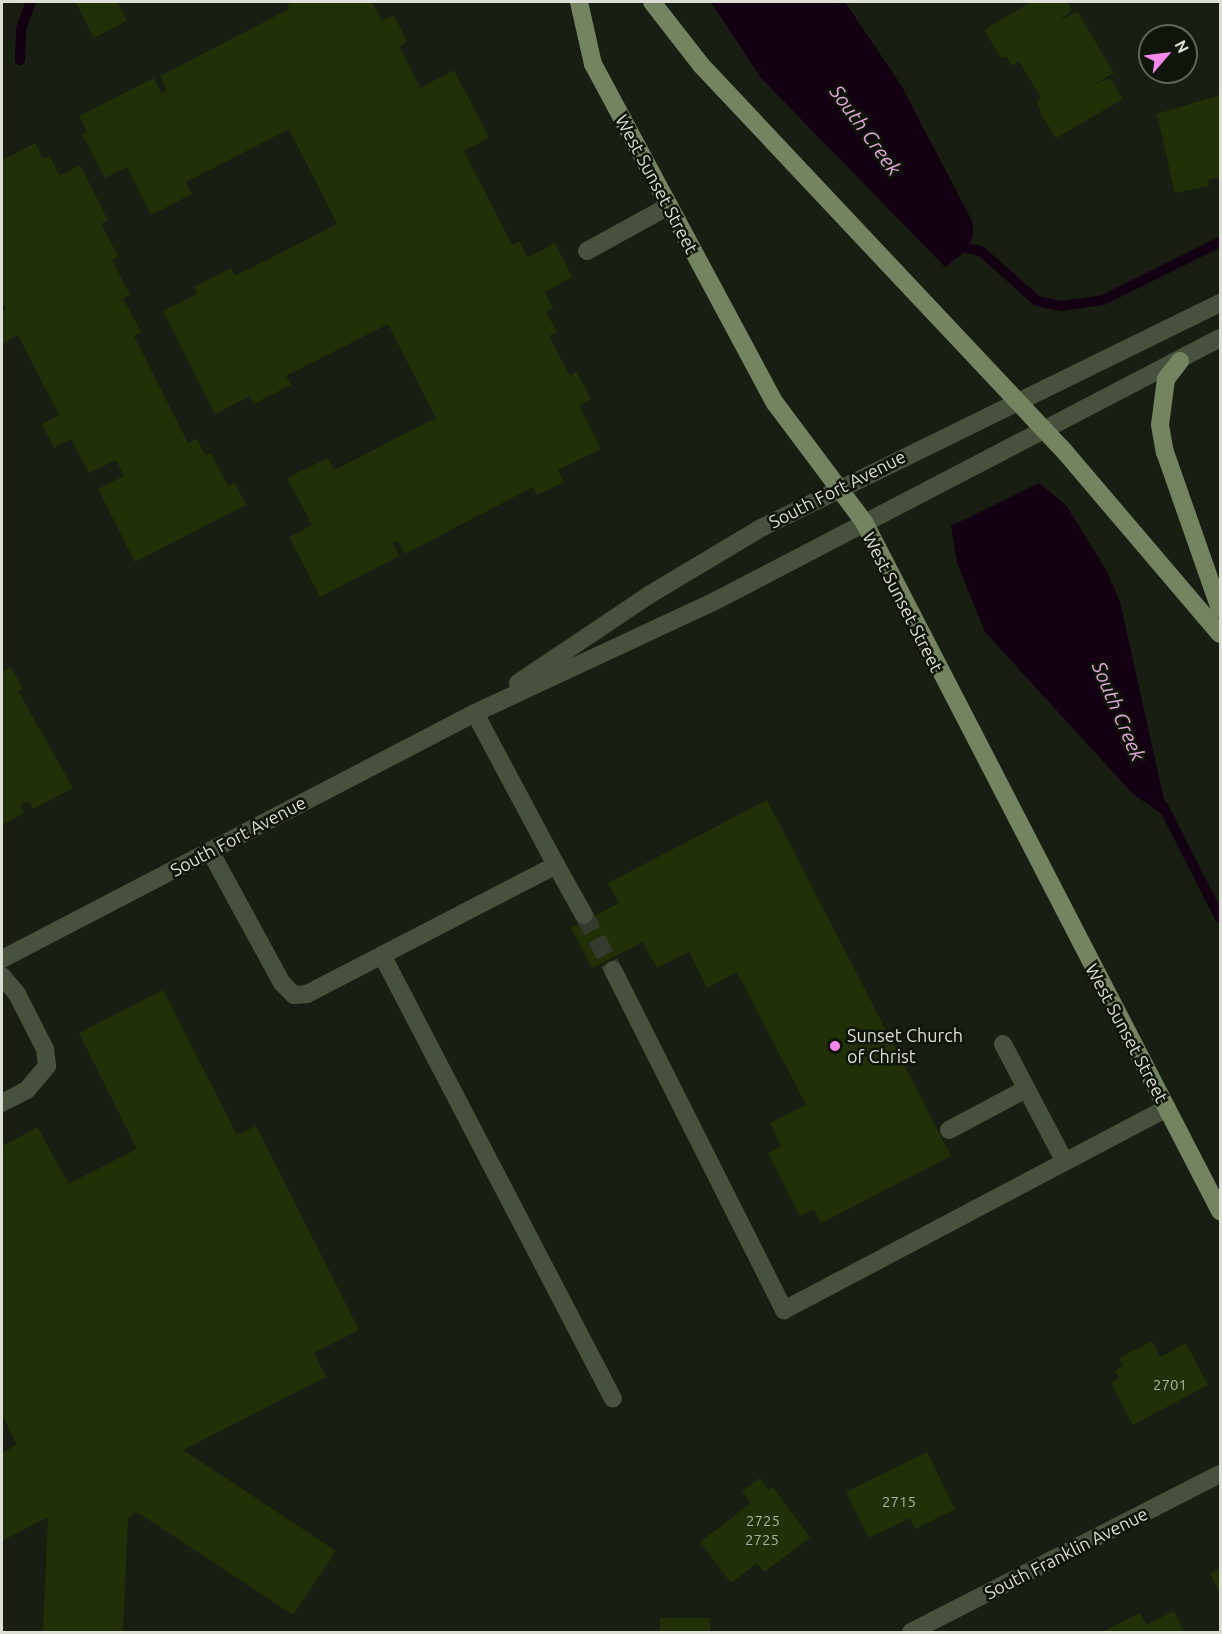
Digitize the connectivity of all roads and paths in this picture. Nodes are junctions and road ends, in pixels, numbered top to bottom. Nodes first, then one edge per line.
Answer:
1 (579, 2) edge
2 (652, 2) edge
3 (669, 206) junction
4 (587, 251) dead end
5 (1221, 303) edge
6 (1221, 338) edge
7 (1180, 361) junction
8 (1014, 402) junction
9 (1044, 431) junction
10 (840, 486) junction
11 (864, 522) junction
12 (1221, 609) edge
13 (1221, 634) edge
14 (475, 713) junction
15 (210, 851) junction
16 (556, 865) junction
17 (584, 915) tunnel mouth
18 (382, 955) junction
19 (2, 959) edge
20 (613, 970) tunnel mouth
21 (2, 976) edge
22 (1003, 1044) dead end
23 (1026, 1089) junction
24 (2, 1103) edge
25 (1167, 1108) junction
26 (949, 1130) dead end
27 (1064, 1160) junction
28 (1221, 1211) edge
29 (613, 1398) dead end
30 (1221, 1474) edge
31 (911, 1632) edge

1 - 3 main road, West Sunset Street
2 - 8 main road
3 - 4 street
3 - 10 main road, West Sunset Street
5 - 8 street, South Fort Avenue
6 - 7 street, South Fort Avenue
7 - 9 street, South Fort Avenue
7 - 12 main road
8 - 9 main road
8 - 10 street, South Fort Avenue
9 - 11 street, South Fort Avenue
9 - 13 main road
10 - 11 main road, West Sunset Street
10 - 14 street, South Fort Avenue
11 - 14 street, South Fort Avenue
11 - 25 main road, West Sunset Street
14 - 15 street, South Fort Avenue
14 - 16 street
15 - 18 street
15 - 19 street, South Fort Avenue
16 - 17 street
16 - 18 street
18 - 29 street
20 - 27 street
21 - 24 street
22 - 23 street
23 - 26 street
23 - 27 street
25 - 27 street
25 - 28 main road, West Sunset Street
30 - 31 street, South Franklin Avenue

